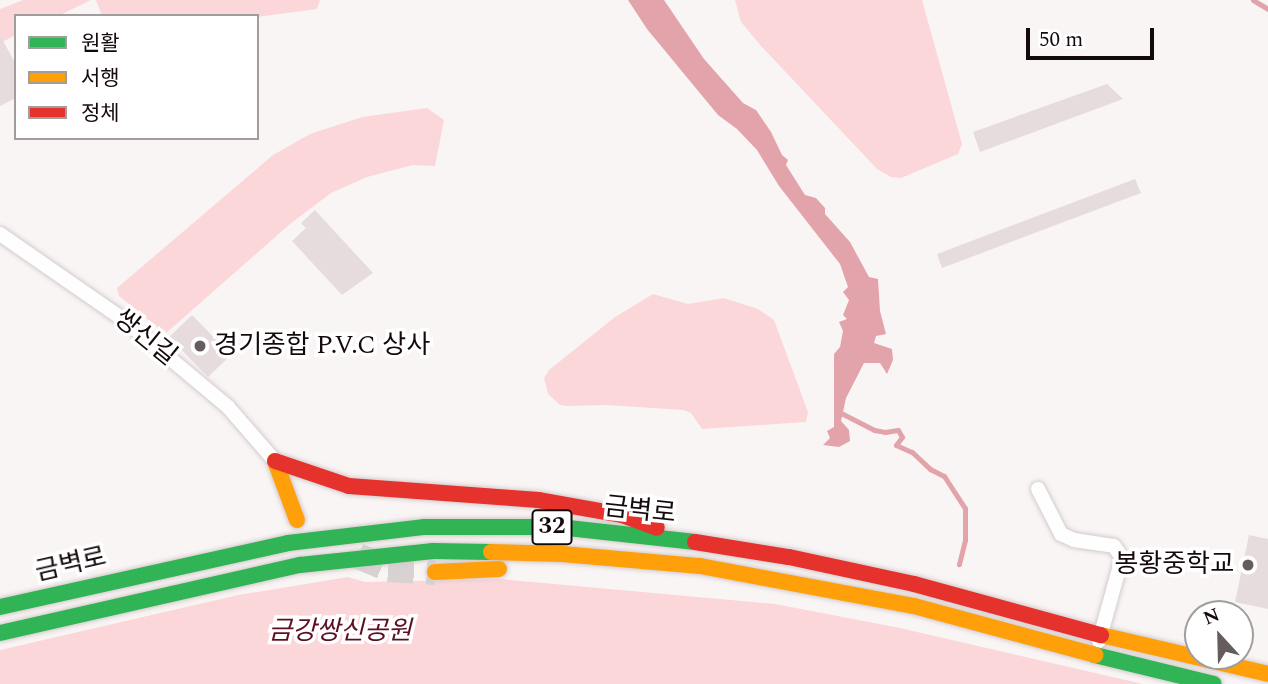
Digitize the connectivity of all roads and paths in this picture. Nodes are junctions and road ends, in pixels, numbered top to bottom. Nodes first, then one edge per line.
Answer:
1 (0, 234) edge
2 (275, 461) junction
3 (1038, 489) dead end
4 (297, 520) dead end
5 (697, 542) junction
6 (435, 572) tunnel mouth
7 (834, 589) junction
8 (0, 607) edge
9 (0, 633) edge
10 (1101, 635) junction
11 (1095, 655) junction
12 (1268, 674) edge
13 (1214, 684) edge

1 - 2 street, 쌍신길
2 - 4 main road
2 - 5 main road
3 - 10 street
5 - 8 main road, 금벽로 / 32
5 - 10 main road, 금벽로 / 32
6 - 7 main road
7 - 9 main road, 금벽로 / 32
7 - 11 main road, 금벽로 / 32
10 - 11 street
10 - 12 main road, 금벽로 / 32
11 - 13 main road, 금벽로 / 32

